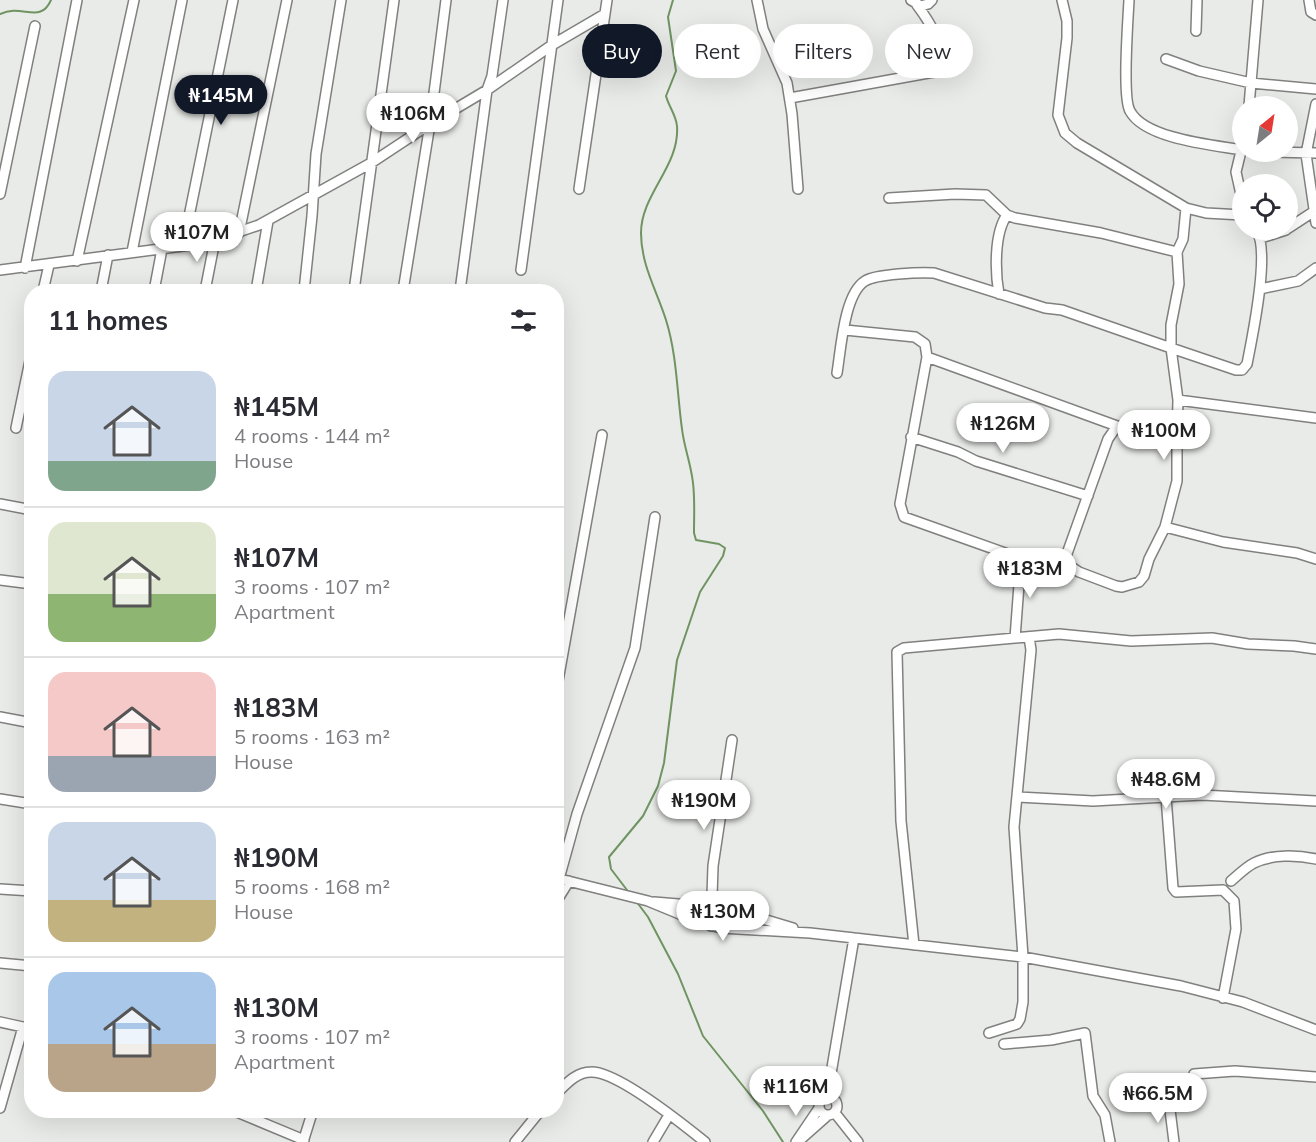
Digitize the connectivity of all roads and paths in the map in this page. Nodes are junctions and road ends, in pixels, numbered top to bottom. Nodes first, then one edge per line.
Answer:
1 (77, 0) edge
2 (134, 0) edge
3 (182, 0) edge
4 (232, 0) edge
5 (287, 0) edge
6 (341, 0) edge
7 (394, 0) edge
8 (446, 0) edge
9 (503, 0) edge
10 (558, 0) edge
11 (607, 0) edge
12 (757, 0) edge
13 (933, 0) edge
14 (1062, 0) edge
15 (1129, 0) edge
16 (1197, 0) edge
17 (1258, 0) edge
18 (1309, 0) edge
19 (914, 3) edge
20 (605, 14) junction
21 (1316, 15) edge
22 (929, 24) edge
23 (930, 24) edge
24 (35, 26) dead end
25 (1196, 31) dead end
26 (552, 45) junction
27 (1166, 59) dead end
28 (901, 78) edge
29 (1251, 83) junction
30 (1316, 89) edge
31 (488, 90) junction
32 (1250, 96) edge
33 (790, 98) junction
34 (1316, 104) edge
35 (430, 124) junction
36 (1232, 147) edge
37 (1316, 153) edge
38 (1298, 154) edge
39 (1306, 154) junction
40 (371, 163) junction
41 (579, 189) dead end
42 (798, 189) dead end
43 (0, 194) edge
44 (313, 198) junction
45 (889, 198) dead end
46 (1186, 208) junction
47 (1313, 212) junction
48 (1232, 214) edge
49 (1007, 215) junction
50 (268, 221) junction
51 (1298, 221) edge
52 (1316, 223) edge
53 (239, 233) junction
54 (215, 240) junction
55 (1258, 240) edge
56 (183, 246) junction
57 (162, 249) junction
58 (132, 252) junction
59 (1177, 252) junction
60 (108, 255) junction
61 (77, 261) junction
62 (49, 265) junction
63 (25, 268) junction
64 (1316, 268) edge
65 (0, 270) edge
66 (521, 270) dead end
67 (45, 284) edge
68 (102, 284) edge
69 (155, 284) edge
70 (206, 284) edge
71 (257, 284) edge
72 (305, 284) edge
73 (355, 284) edge
74 (404, 284) edge
75 (461, 284) edge
76 (1260, 289) junction
77 (999, 294) junction
78 (845, 330) junction
79 (1172, 348) junction
80 (927, 357) junction
81 (837, 373) dead end
82 (24, 390) edge
83 (1178, 400) junction
84 (1316, 418) edge
85 (1117, 426) junction
86 (16, 428) dead end
87 (602, 435) dead end
88 (911, 437) junction
89 (1177, 442) junction
90 (1088, 496) junction
91 (0, 504) edge
92 (24, 508) edge
93 (655, 517) dead end
94 (1165, 527) junction
95 (1021, 558) junction
96 (1316, 559) edge
97 (1064, 562) junction
98 (0, 580) edge
99 (24, 583) edge
100 (1029, 637) junction
101 (1015, 638) junction
102 (564, 647) edge
103 (1316, 649) edge
104 (0, 717) edge
105 (24, 722) edge
106 (732, 740) dead end
107 (1166, 796) junction
108 (1018, 797) junction
109 (0, 799) edge
110 (1316, 801) edge
111 (24, 803) edge
112 (564, 858) edge
113 (1316, 859) edge
114 (564, 880) edge
115 (569, 881) junction
116 (1231, 881) dead end
117 (564, 889) edge
118 (0, 890) edge
119 (24, 891) edge
120 (648, 901) junction
121 (712, 906) junction
122 (711, 926) junction
123 (810, 933) junction
124 (854, 938) junction
125 (914, 945) junction
126 (1023, 957) junction
127 (0, 963) edge
128 (24, 965) edge
129 (1223, 998) junction
130 (0, 1022) edge
131 (24, 1027) edge
132 (1316, 1030) edge
133 (989, 1033) dead end
134 (24, 1037) edge
135 (1004, 1044) dead end
136 (1194, 1074) dead end
137 (1316, 1077) edge
138 (564, 1086) edge
139 (827, 1097) junction
140 (1169, 1102) dead end
141 (0, 1108) edge
142 (819, 1108) junction
143 (831, 1114) junction
144 (669, 1116) junction
145 (251, 1118) edge
146 (311, 1118) edge
147 (534, 1118) edge
148 (304, 1141) edge
149 (515, 1142) edge
150 (653, 1142) edge
151 (705, 1142) edge
152 (796, 1142) edge
153 (858, 1142) edge
154 (1110, 1142) edge
155 (1174, 1142) edge

1 - 63 street
2 - 61 street
3 - 58 street
4 - 56 street
5 - 53 street
6 - 44 street
7 - 40 street
8 - 35 street
9 - 31 street
10 - 26 street
11 - 20 street
12 - 33 street
13 - 19 street
13 - 23 street
14 - 46 street
15 - 36 street
16 - 25 street
17 - 29 street
18 - 21 street
19 - 22 street
20 - 26 street
20 - 41 street
24 - 43 street
26 - 31 street
26 - 66 street
27 - 29 street
28 - 33 street
29 - 30 street
29 - 32 street
31 - 35 street
31 - 75 street
33 - 42 street
34 - 39 street
35 - 40 street
35 - 74 street
37 - 39 street
38 - 39 street
39 - 47 street
40 - 44 street
40 - 73 street
44 - 50 street
44 - 72 street
45 - 49 street
46 - 48 street
46 - 59 street
47 - 51 street
47 - 52 street
49 - 59 street
49 - 77 street
50 - 53 street
50 - 71 street
53 - 54 street
54 - 56 street
54 - 70 street
55 - 76 street
56 - 57 street
57 - 58 street
57 - 69 street
58 - 60 street
59 - 79 street
60 - 61 street
60 - 68 street
61 - 62 street
62 - 63 street
62 - 67 street
63 - 65 street
64 - 76 street
76 - 79 street
77 - 78 street
77 - 79 street
78 - 80 street
78 - 81 street
79 - 83 street
80 - 85 street
80 - 88 street
82 - 86 street
83 - 84 street
83 - 89 street
85 - 89 street
85 - 90 street
87 - 102 street
88 - 90 street
88 - 95 street
89 - 94 street
90 - 97 street
91 - 92 street
93 - 112 street
94 - 96 street
94 - 97 street
95 - 97 street
95 - 101 street
98 - 99 street
100 - 101 street
100 - 103 street
100 - 108 street
101 - 125 street
104 - 105 street
106 - 121 street
107 - 108 street
107 - 110 street
107 - 129 street
108 - 126 street
109 - 111 street
113 - 116 street
114 - 115 street
115 - 117 street
115 - 120 street
118 - 119 street
120 - 121 street
120 - 122 street
121 - 122 street
121 - 123 street
122 - 123 street
123 - 124 street
124 - 125 street
124 - 139 street
125 - 126 street
126 - 129 street
126 - 133 street
127 - 128 street
129 - 132 street
130 - 131 street
134 - 141 street
135 - 154 street
136 - 137 street
138 - 144 street
139 - 142 street
139 - 143 street
140 - 155 street
142 - 143 street
142 - 152 street
143 - 152 street
143 - 153 street
144 - 150 street
144 - 151 street
145 - 148 street
146 - 148 street
147 - 149 street

